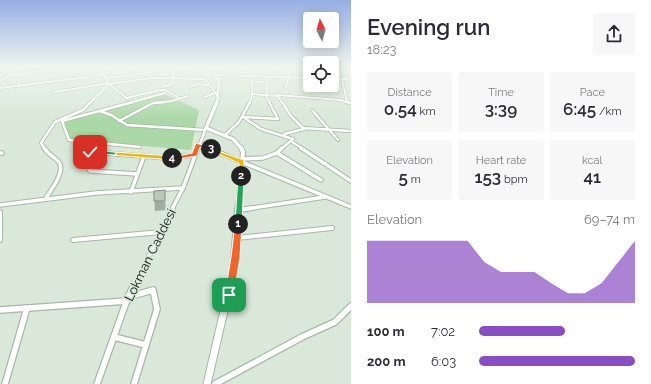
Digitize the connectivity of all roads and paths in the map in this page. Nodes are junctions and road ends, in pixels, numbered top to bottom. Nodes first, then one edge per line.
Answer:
1 (33, 84) edge
2 (109, 84) junction
3 (172, 84) edge
4 (219, 84) edge
5 (251, 84) edge
6 (268, 84) edge
7 (287, 84) edge
8 (343, 84) edge
9 (208, 85) joint
10 (17, 86) joint
11 (162, 87) dead end
12 (190, 87) dead end
13 (286, 87) dead end
14 (0, 88) edge
15 (55, 92) dead end
16 (165, 93) dead end
17 (214, 93) junction
18 (252, 94) junction
19 (188, 96) dead end
20 (266, 96) junction
21 (275, 96) junction
22 (204, 97) dead end
23 (126, 98) junction
24 (179, 98) junction
25 (220, 99) junction
26 (132, 102) junction
27 (347, 102) junction
28 (351, 103) edge
29 (312, 110) dead end
30 (99, 111) junction
31 (243, 117) junction
32 (120, 120) junction
33 (302, 128) junction
34 (205, 129) junction
35 (330, 129) junction
36 (351, 131) edge
37 (224, 135) junction
38 (283, 135) junction
39 (338, 140) dead end
40 (292, 142) junction
41 (198, 144) junction
42 (140, 147) dead end
43 (277, 153) junction
44 (195, 154) junction
45 (144, 156) junction
46 (242, 161) junction
47 (137, 174) junction
48 (321, 180) dead end
49 (351, 181) edge
50 (183, 188) junction
51 (131, 192) junction
52 (326, 197) junction
53 (46, 198) junction
54 (0, 205) edge
55 (351, 207) edge
56 (239, 210) junction
57 (0, 212) edge
58 (332, 228) dead end
59 (161, 232) junction
60 (237, 238) junction
61 (0, 240) edge
62 (72, 240) dead end
63 (127, 299) junction
64 (351, 306) edge
65 (27, 308) junction
66 (0, 310) edge
67 (114, 337) junction
68 (146, 345) junction
69 (5, 384) edge
70 (97, 384) edge
71 (134, 384) edge
72 (207, 384) edge
73 (215, 384) edge

1 - 10 street
2 - 15 street
2 - 23 street
2 - 53 street
3 - 11 street
4 - 25 street
5 - 18 street
6 - 20 street
7 - 13 street
8 - 27 street
9 - 12 street
9 - 17 street
10 - 14 street
16 - 26 street
17 - 22 street
17 - 25 street
18 - 20 street
18 - 31 street
19 - 24 street
20 - 21 street
20 - 31 street
21 - 27 street
21 - 33 street
23 - 24 street
23 - 26 street
24 - 32 street
25 - 34 street
26 - 30 street
27 - 28 street
29 - 35 street
30 - 32 street
30 - 42 street
31 - 37 street
31 - 38 street
32 - 34 street
33 - 35 street
33 - 38 street
34 - 37 street
34 - 41 street, Lokman Caddesi
35 - 36 street
35 - 39 street
37 - 46 street
38 - 40 street
40 - 43 street
40 - 49 street
41 - 44 street, Lokman Caddesi
41 - 46 street
43 - 46 street
43 - 48 street
44 - 45 street
44 - 50 street, Lokman Caddesi
45 - 47 street
45 - 47 street
46 - 52 street
46 - 56 street
47 - 51 street
50 - 51 street
50 - 59 street, Lokman Caddesi
51 - 53 street
52 - 55 street
52 - 56 street
53 - 54 street
56 - 60 street
57 - 61 street
58 - 60 street
59 - 62 street
59 - 63 street, Lokman Caddesi
60 - 72 street
63 - 65 street
63 - 67 street, Lokman Caddesi
63 - 68 street
64 - 73 street
65 - 66 street
65 - 69 street
67 - 68 street
67 - 70 street, Lokman Caddesi
68 - 71 street

